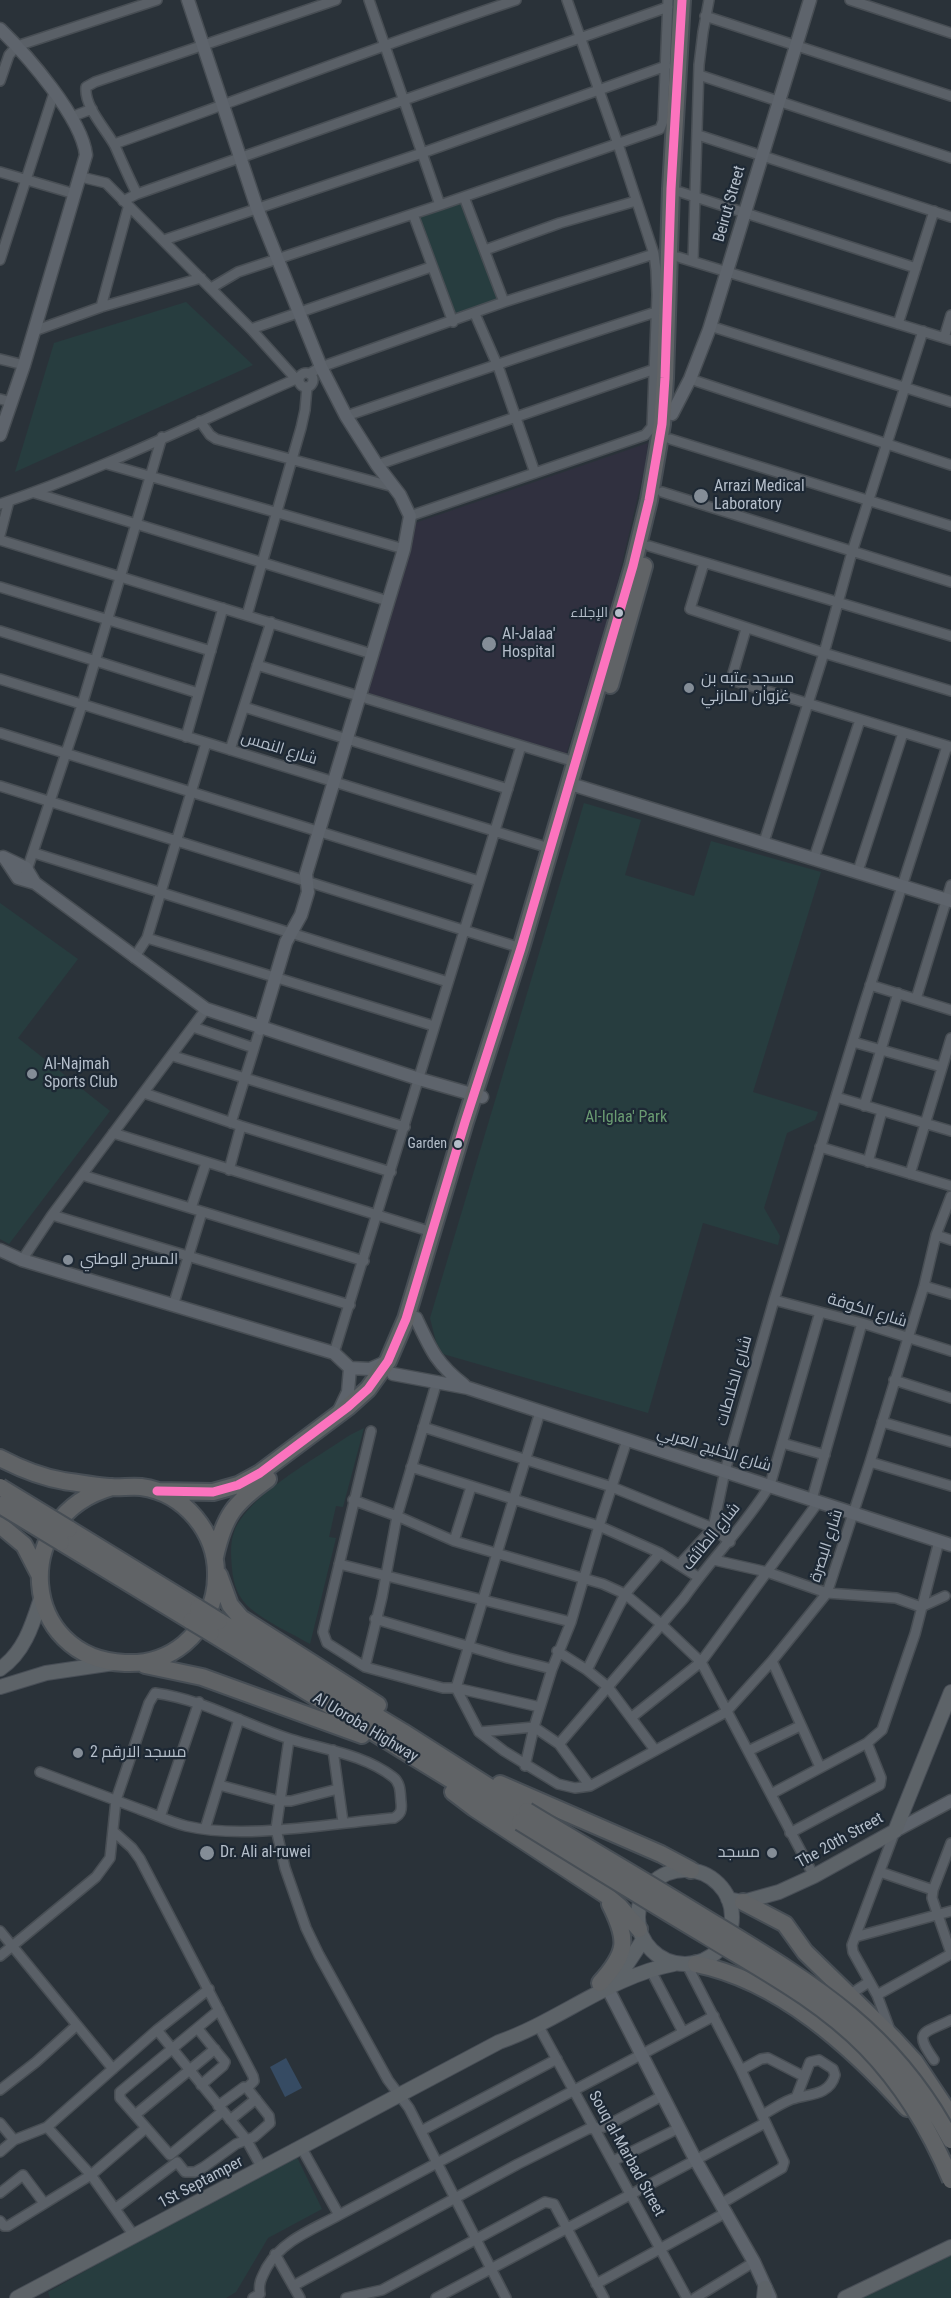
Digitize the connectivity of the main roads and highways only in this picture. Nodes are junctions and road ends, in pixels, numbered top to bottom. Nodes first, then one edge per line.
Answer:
1 (692, 0) edge
2 (672, 2) edge
3 (609, 670) junction
4 (478, 1096) junction
5 (391, 1367) junction
6 (0, 1458) edge
7 (0, 1487) edge
8 (112, 1487) junction
9 (157, 1491) junction
10 (0, 1505) edge
11 (0, 1525) edge
12 (65, 1535) junction
13 (216, 1563) junction
14 (39, 1575) junction
15 (42, 1596) junction
16 (215, 1627) junction
17 (114, 1663) junction
18 (135, 1664) junction
19 (0, 1669) edge
20 (0, 1687) edge
21 (950, 1694) edge
22 (403, 1732) junction
23 (398, 1749) junction
24 (430, 1759) junction
25 (523, 1817) junction
26 (691, 1870) junction
27 (606, 1895) junction
28 (736, 1900) junction
29 (641, 1934) junction
30 (685, 1964) junction
31 (604, 1986) junction
32 (499, 2042) junction
33 (951, 2115) edge
34 (922, 2124) junction
35 (951, 2140) edge
36 (951, 2180) edge
37 (951, 2247) edge
38 (17, 2298) edge
39 (845, 2298) edge

1 - 3 highway
2 - 3 highway
3 - 4 highway
3 - 4 highway
4 - 5 highway
4 - 5 highway
5 - 9 highway
5 - 13 highway
6 - 8 highway
7 - 12 highway, bridge
8 - 9 highway
8 - 14 highway
9 - 13 highway
10 - 12 highway, bridge
11 - 14 highway
12 - 16 highway, bridge
13 - 18 highway
13 - 22 highway
14 - 15 highway
15 - 17 highway
15 - 19 main road
16 - 22 highway, Al Uoroba Highway
16 - 23 highway, Al Uoroba Highway
17 - 18 highway
17 - 20 main road
18 - 23 highway
21 - 28 main road, The 20th Street
22 - 24 highway, Al Uoroba Highway
23 - 24 highway, Al Uoroba Highway
24 - 25 highway, Al Uoroba Highway
24 - 26 highway
24 - 27 highway
25 - 34 highway, bridge
25 - 35 highway, bridge
26 - 28 main road
26 - 29 main road
27 - 29 highway
27 - 31 highway
28 - 30 main road
28 - 33 highway
29 - 30 main road
29 - 31 main road
30 - 31 main road
30 - 34 highway
31 - 32 main road
31 - 32 main road
32 - 38 main road, 1St Septamper
34 - 36 highway, bridge
37 - 39 main road

